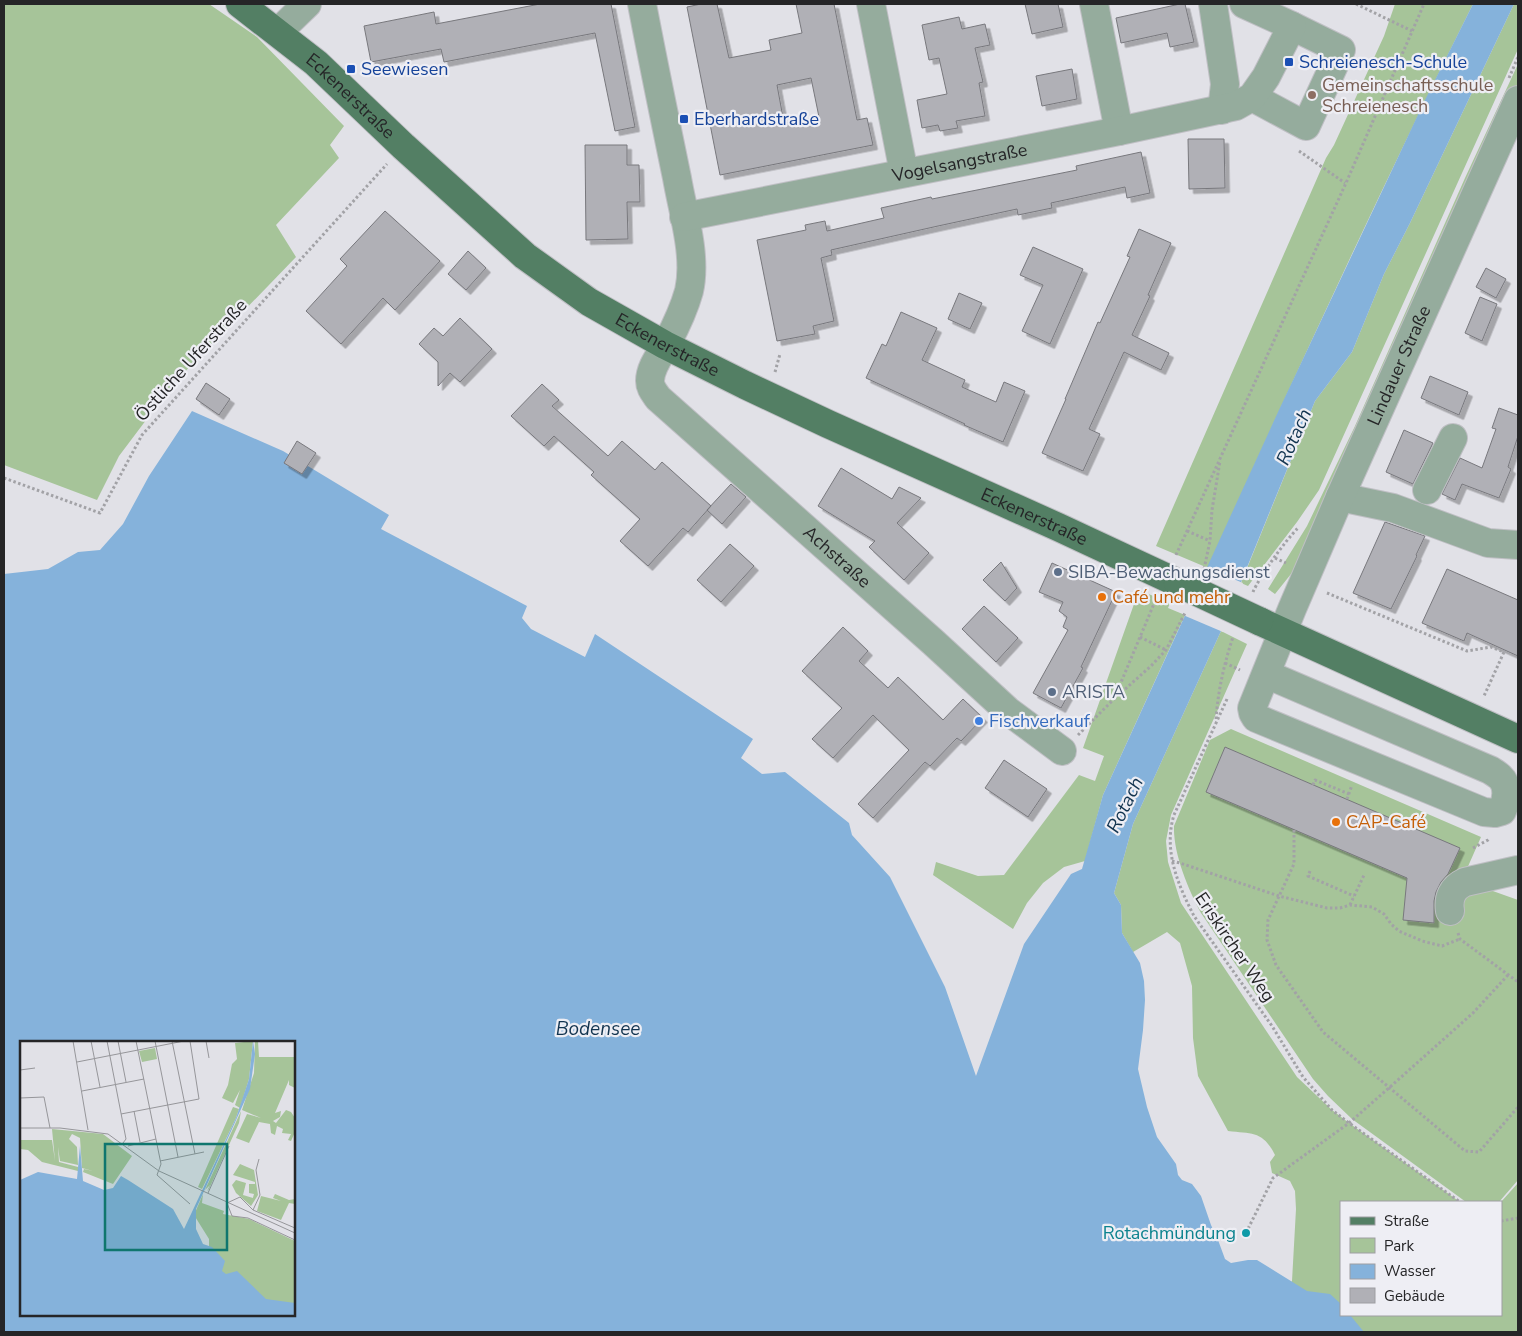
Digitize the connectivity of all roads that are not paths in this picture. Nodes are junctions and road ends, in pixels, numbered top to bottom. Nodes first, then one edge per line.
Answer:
1 (240, 4) edge
2 (307, 4) edge
3 (642, 4) edge
4 (871, 4) edge
5 (1094, 4) edge
6 (1213, 4) edge
7 (1244, 4) edge
8 (1292, 26) junction
9 (278, 32) junction
10 (1518, 100) edge
11 (1237, 104) junction
12 (1119, 131) junction
13 (904, 174) junction
14 (684, 217) junction
15 (665, 345) junction
16 (1453, 438) dead end
17 (1427, 490) dead end
18 (1340, 496) junction
19 (1518, 545) edge
20 (1271, 627) junction
21 (1255, 669) junction
22 (1518, 739) edge
23 (1062, 751) road end
24 (1518, 870) edge
25 (1450, 912) road end

1 - 9 main road, Eckenerstraße
2 - 9 street
3 - 14 street
4 - 13 street
5 - 12 street
6 - 11 street
7 - 8 street
8 - 11 street
8 - 11 street
9 - 15 main road, Eckenerstraße
10 - 18 street, Lindauer Straße
11 - 12 street, Vogelsangstraße
12 - 13 street, Vogelsangstraße
13 - 14 street, Vogelsangstraße
14 - 15 street
15 - 20 main road, Eckenerstraße, bridge
15 - 23 street, Achstraße
16 - 17 street
18 - 19 street
18 - 20 street, Lindauer Straße
20 - 21 street, Lindauer Straße
20 - 22 main road
21 - 21 street, Lindauer Straße
24 - 25 street

